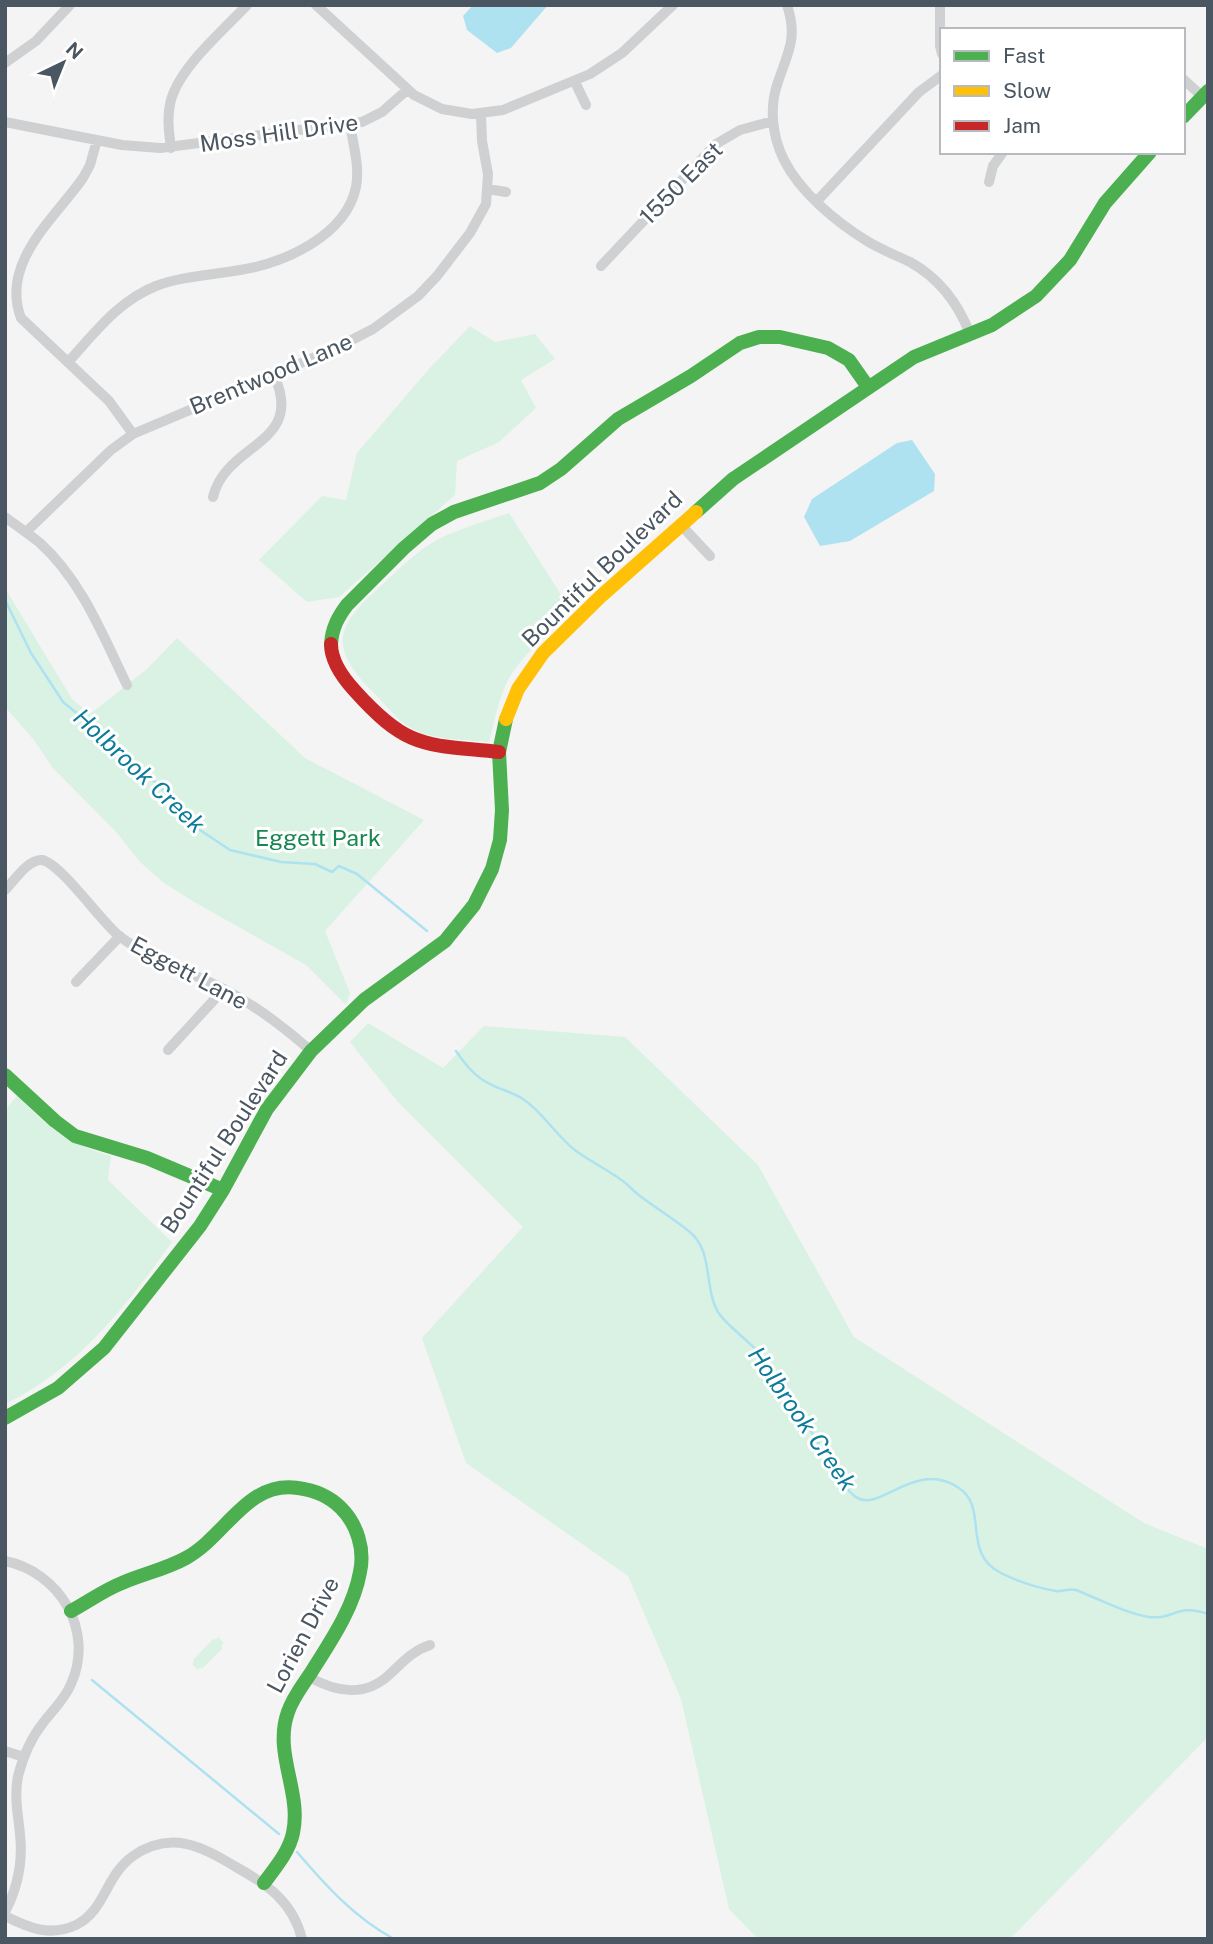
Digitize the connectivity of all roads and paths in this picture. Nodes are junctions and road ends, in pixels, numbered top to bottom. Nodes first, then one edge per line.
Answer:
1 (70, 5) edge
2 (247, 5) edge
3 (316, 5) edge
4 (673, 5) edge
5 (787, 5) edge
6 (940, 5) edge
7 (940, 28) edge
8 (940, 28) edge
9 (940, 46) edge
10 (5, 63) edge
11 (940, 76) edge
12 (1185, 80) edge
13 (575, 82) junction
14 (407, 90) junction
15 (1205, 94) edge
16 (586, 105) dead end
17 (481, 114) junction
18 (1185, 115) edge
19 (773, 121) junction
20 (5, 122) edge
21 (350, 124) junction
22 (97, 140) junction
23 (171, 148) junction
24 (1002, 154) edge
25 (1148, 154) edge
26 (989, 182) dead end
27 (488, 189) junction
28 (506, 192) dead end
29 (817, 201) junction
30 (13, 255) dead end
31 (601, 266) dead end
32 (6, 288) edge
33 (970, 334) junction
34 (68, 362) junction
35 (274, 375) junction
36 (868, 387) junction
37 (134, 434) junction
38 (213, 497) dead end
39 (5, 517) edge
40 (680, 524) junction
41 (26, 532) junction
42 (710, 556) dead end
43 (127, 685) dead end
44 (499, 752) junction
45 (5, 890) edge
46 (120, 936) junction
47 (76, 982) dead end
48 (224, 989) junction
49 (168, 1050) dead end
50 (311, 1051) junction
51 (5, 1075) edge
52 (223, 1190) junction
53 (5, 1418) edge
54 (5, 1562) edge
55 (71, 1611) junction
56 (430, 1645) dead end
57 (309, 1677) junction
58 (5, 1751) edge
59 (24, 1757) junction
60 (264, 1883) junction
61 (5, 1914) edge
62 (302, 1939) edge

1 - 10 street
2 - 23 street
3 - 14 street
4 - 13 street
5 - 19 street
6 - 7 street
8 - 9 street
11 - 29 street
12 - 15 street
13 - 16 street
13 - 17 street
14 - 17 street
14 - 21 street, Moss Hill Drive
15 - 18 street
17 - 27 street, Brentwood Lane
19 - 29 street
19 - 31 street, 1550 East
20 - 22 street, Moss Hill Drive
21 - 23 street, Moss Hill Drive
21 - 34 street
22 - 23 street, Moss Hill Drive
22 - 30 street
24 - 26 street
25 - 33 street, Bountiful Boulevard
27 - 28 street
27 - 35 street, Brentwood Lane
29 - 33 street
32 - 34 street
33 - 36 street, Bountiful Boulevard
34 - 37 street
35 - 37 street, Brentwood Lane
35 - 38 street
36 - 40 street, Bountiful Boulevard
36 - 44 street
37 - 41 street, Brentwood Lane
39 - 41 street
40 - 42 street
40 - 44 street, Bountiful Boulevard
41 - 43 street
44 - 50 street, Bountiful Boulevard
45 - 46 street, Eggett Lane
46 - 47 street
46 - 48 street, Eggett Lane
48 - 49 street
48 - 50 street, Eggett Lane
50 - 52 street, Bountiful Boulevard
51 - 52 street
52 - 53 street, Bountiful Boulevard
54 - 55 street
55 - 57 street, Lorien Drive
55 - 59 street
56 - 57 street
57 - 60 street, Lorien Drive
58 - 59 street
59 - 61 street
60 - 61 street
60 - 62 street

